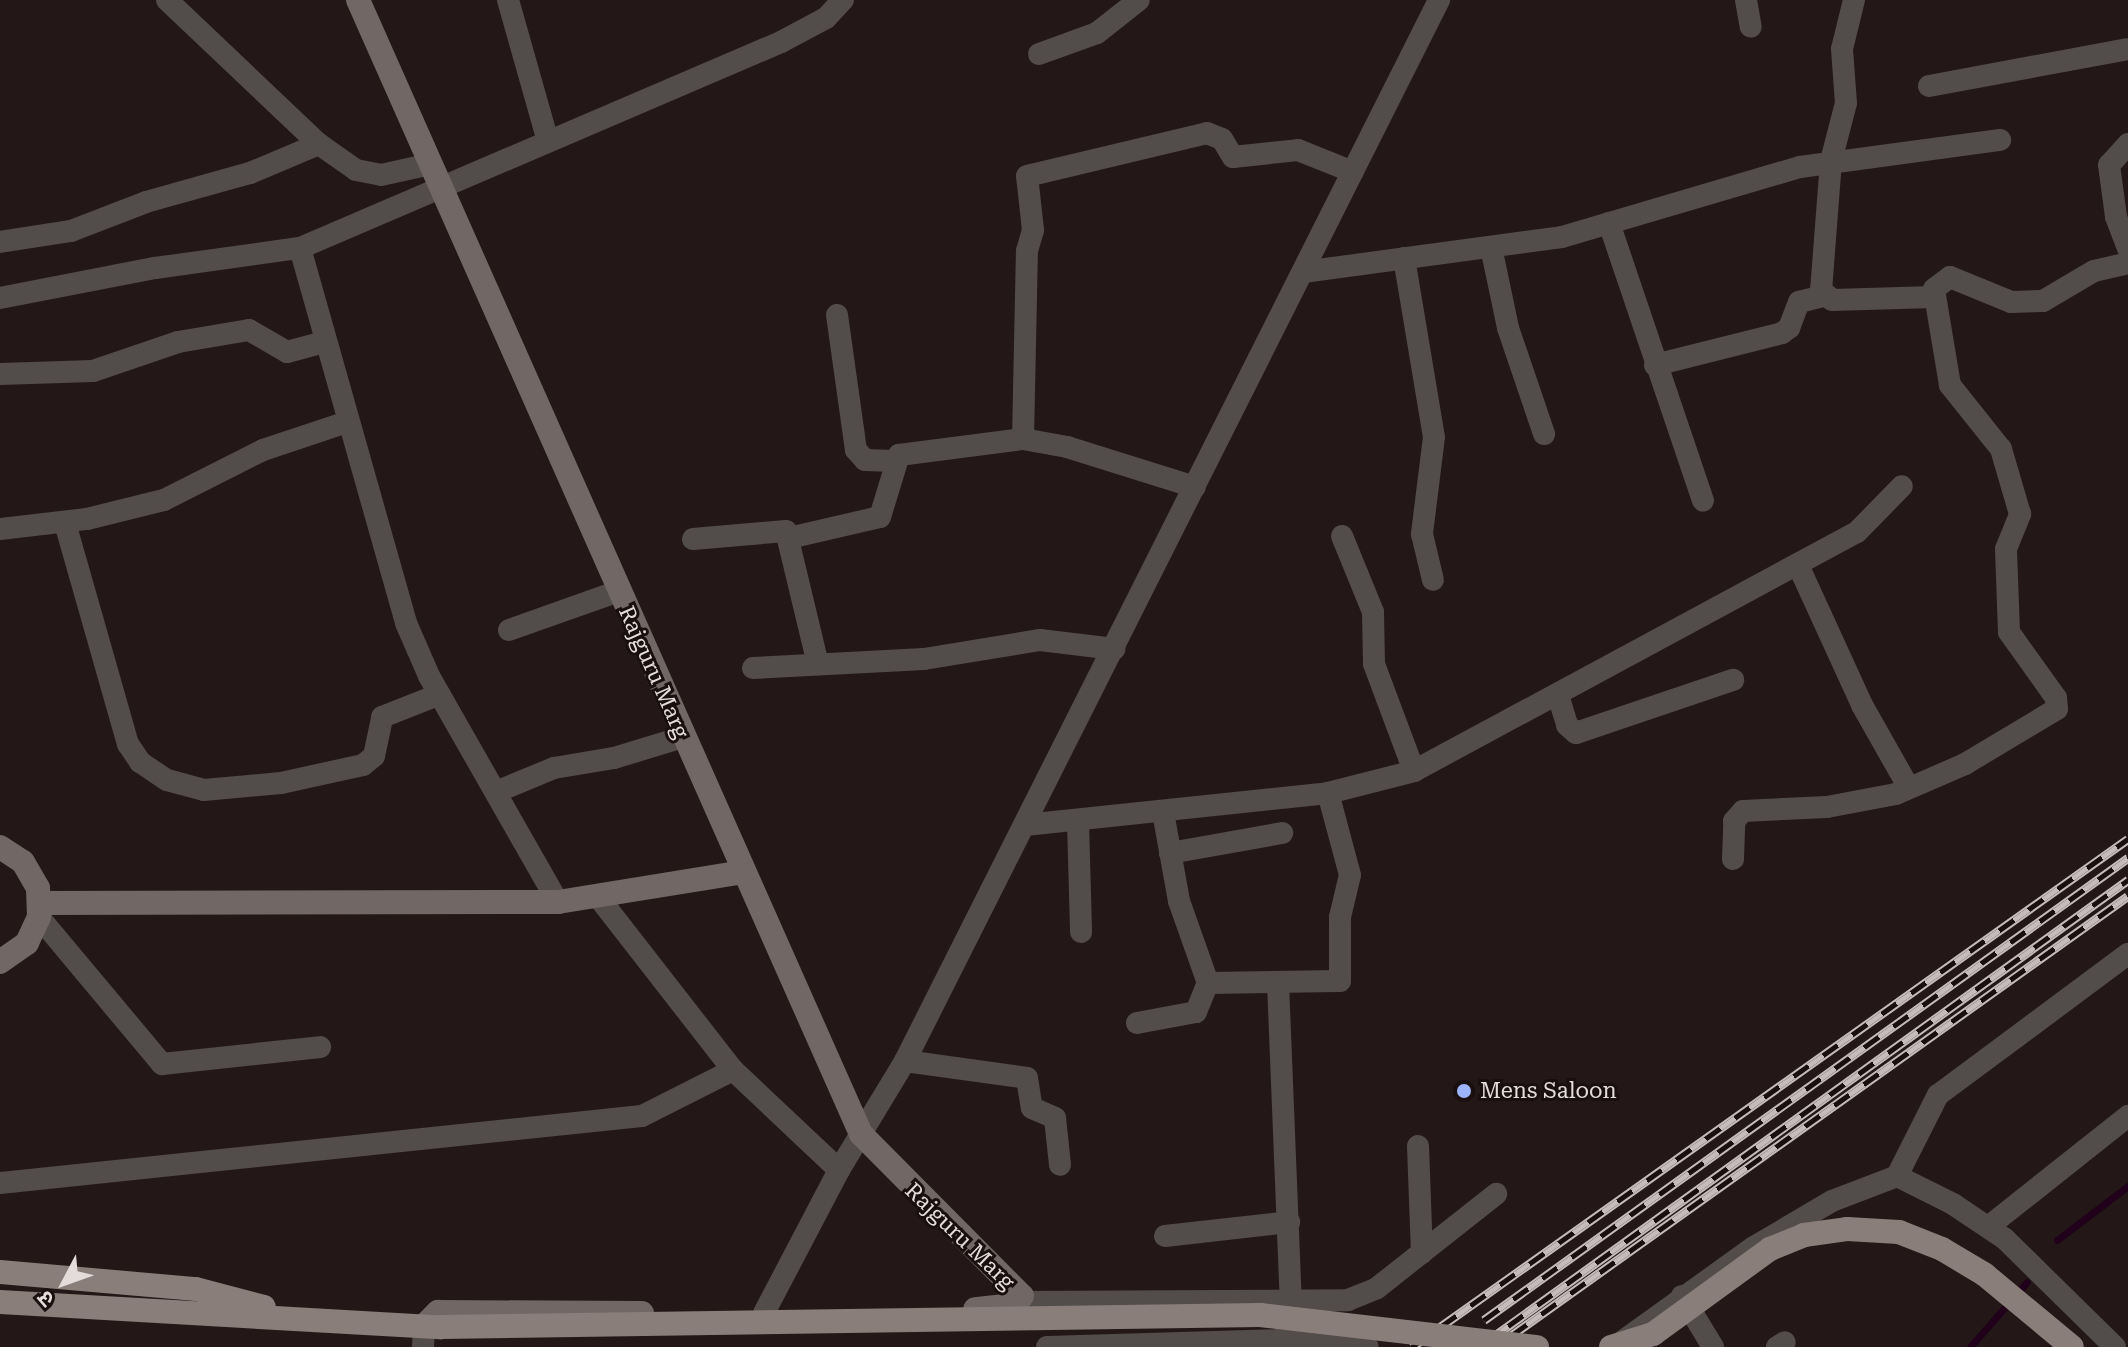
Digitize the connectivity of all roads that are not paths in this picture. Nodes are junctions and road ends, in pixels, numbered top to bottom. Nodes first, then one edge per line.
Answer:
1 (167, 0) edge
2 (358, 0) edge
3 (508, 0) edge
4 (843, 0) edge
5 (1139, 0) edge
6 (1439, 0) edge
7 (1746, 0) edge
8 (1854, 0) edge
9 (1751, 27) dead end
10 (2128, 49) edge
11 (1039, 54) dead end
12 (1929, 86) dead end
13 (2000, 140) dead end
14 (548, 141) junction
15 (319, 144) junction
16 (2128, 144) edge
17 (1831, 161) junction
18 (431, 164) junction
19 (1353, 172) junction
20 (441, 189) junction
21 (1609, 223) junction
22 (0, 242) edge
23 (1491, 247) junction
24 (300, 248) junction
25 (2128, 249) edge
26 (1404, 258) junction
27 (2128, 263) edge
28 (1303, 272) junction
29 (1823, 296) junction
30 (1934, 297) junction
31 (0, 298) edge
32 (837, 315) dead end
33 (325, 342) junction
34 (1655, 365) junction
35 (0, 374) edge
36 (347, 422) junction
37 (1544, 434) dead end
38 (1023, 439) junction
39 (894, 461) junction
40 (1902, 486) dead end
41 (1195, 487) junction
42 (1703, 501) dead end
43 (65, 523) junction
44 (0, 529) edge
45 (1342, 536) dead end
46 (789, 538) junction
47 (693, 539) dead end
48 (1798, 565) junction
49 (1433, 580) dead end
50 (619, 591) junction
51 (509, 630) dead end
52 (1114, 649) junction
53 (818, 664) junction
54 (753, 668) dead end
55 (1733, 680) dead end
56 (440, 694) junction
57 (1558, 695) junction
58 (683, 737) junction
59 (1414, 771) junction
60 (1909, 788) junction
61 (496, 792) junction
62 (1328, 793) junction
63 (1163, 812) junction
64 (1078, 822) junction
65 (1025, 825) junction
66 (1282, 833) dead end
67 (0, 847) edge
68 (1170, 853) junction
69 (1733, 859) dead end
70 (743, 872) junction
71 (599, 898) junction
72 (558, 902) junction
73 (39, 910) junction
74 (1081, 932) dead end
75 (2128, 954) edge
76 (0, 962) edge
77 (1208, 983) junction
78 (1278, 983) junction
79 (1137, 1023) dead end
80 (320, 1047) dead end
81 (905, 1061) junction
82 (733, 1070) junction
83 (2128, 1116) edge
84 (861, 1134) junction
85 (1418, 1146) dead end
86 (1060, 1165) dead end
87 (839, 1170) junction
88 (1897, 1176) junction
89 (0, 1183) edge
90 (1496, 1194) dead end
91 (1289, 1222) junction
92 (1988, 1227) junction
93 (1165, 1236) dead end
94 (1422, 1253) junction
95 (0, 1272) edge
96 (1682, 1296) junction
97 (1021, 1299) junction
98 (1291, 1301) junction
99 (0, 1302) edge
100 (764, 1313) junction
101 (298, 1316) junction
102 (429, 1333) edge
103 (1620, 1345) edge
104 (1047, 1347) edge
105 (1368, 1347) edge
106 (1537, 1347) edge
107 (1713, 1347) edge
108 (2072, 1347) edge
109 (2115, 1347) edge

1 - 15 street
2 - 18 street, Rajguru Marg
3 - 14 street
4 - 14 street
5 - 11 street
6 - 19 street
7 - 9 street
8 - 17 street
10 - 12 street
13 - 17 street
14 - 20 street
15 - 18 street
15 - 22 street
16 - 25 street
17 - 21 street
17 - 29 street
18 - 20 street, Rajguru Marg
19 - 28 street
19 - 38 street
20 - 24 street
20 - 50 street, Rajguru Marg
21 - 23 street
21 - 34 street
23 - 26 street
23 - 37 street
24 - 31 street
24 - 33 street
26 - 28 street
26 - 49 street
27 - 30 street
28 - 41 street
29 - 30 street
29 - 34 street
30 - 60 street
32 - 39 street
33 - 35 street
33 - 36 street
34 - 42 street
36 - 43 street
36 - 56 street
38 - 39 street
38 - 41 street
39 - 46 street
40 - 48 street
41 - 52 street
43 - 44 street
43 - 56 street
45 - 59 street
46 - 47 street
46 - 53 street
48 - 57 street
48 - 60 street
50 - 51 street
50 - 58 street, Rajguru Marg
52 - 53 street
52 - 65 street
53 - 54 street
55 - 57 street
56 - 61 street
57 - 59 street
58 - 61 street
58 - 70 street, Rajguru Marg
59 - 62 street
60 - 69 street
61 - 72 street
62 - 63 street
62 - 78 street
63 - 64 street
63 - 68 street
64 - 65 street
64 - 74 street
65 - 81 street
66 - 68 street
67 - 73 street
68 - 77 street
70 - 71 street
70 - 84 street, Rajguru Marg
71 - 72 street
71 - 82 street
72 - 73 street
73 - 76 street
73 - 80 street
75 - 88 street
77 - 78 street
77 - 79 street
78 - 91 street
81 - 84 street
81 - 86 street
82 - 87 street
82 - 89 street
83 - 92 street
84 - 87 street
84 - 97 street, Rajguru Marg
85 - 94 street
87 - 100 street
88 - 92 street
88 - 96 street
90 - 94 street
91 - 93 street
91 - 98 street
92 - 109 street
94 - 98 street
95 - 101 main road
96 - 103 street
96 - 107 street
97 - 98 street
97 - 100 street
99 - 101 main road
100 - 102 street
101 - 102 main road
102 - 106 main road, bridge
103 - 108 main road, bridge
104 - 105 street

